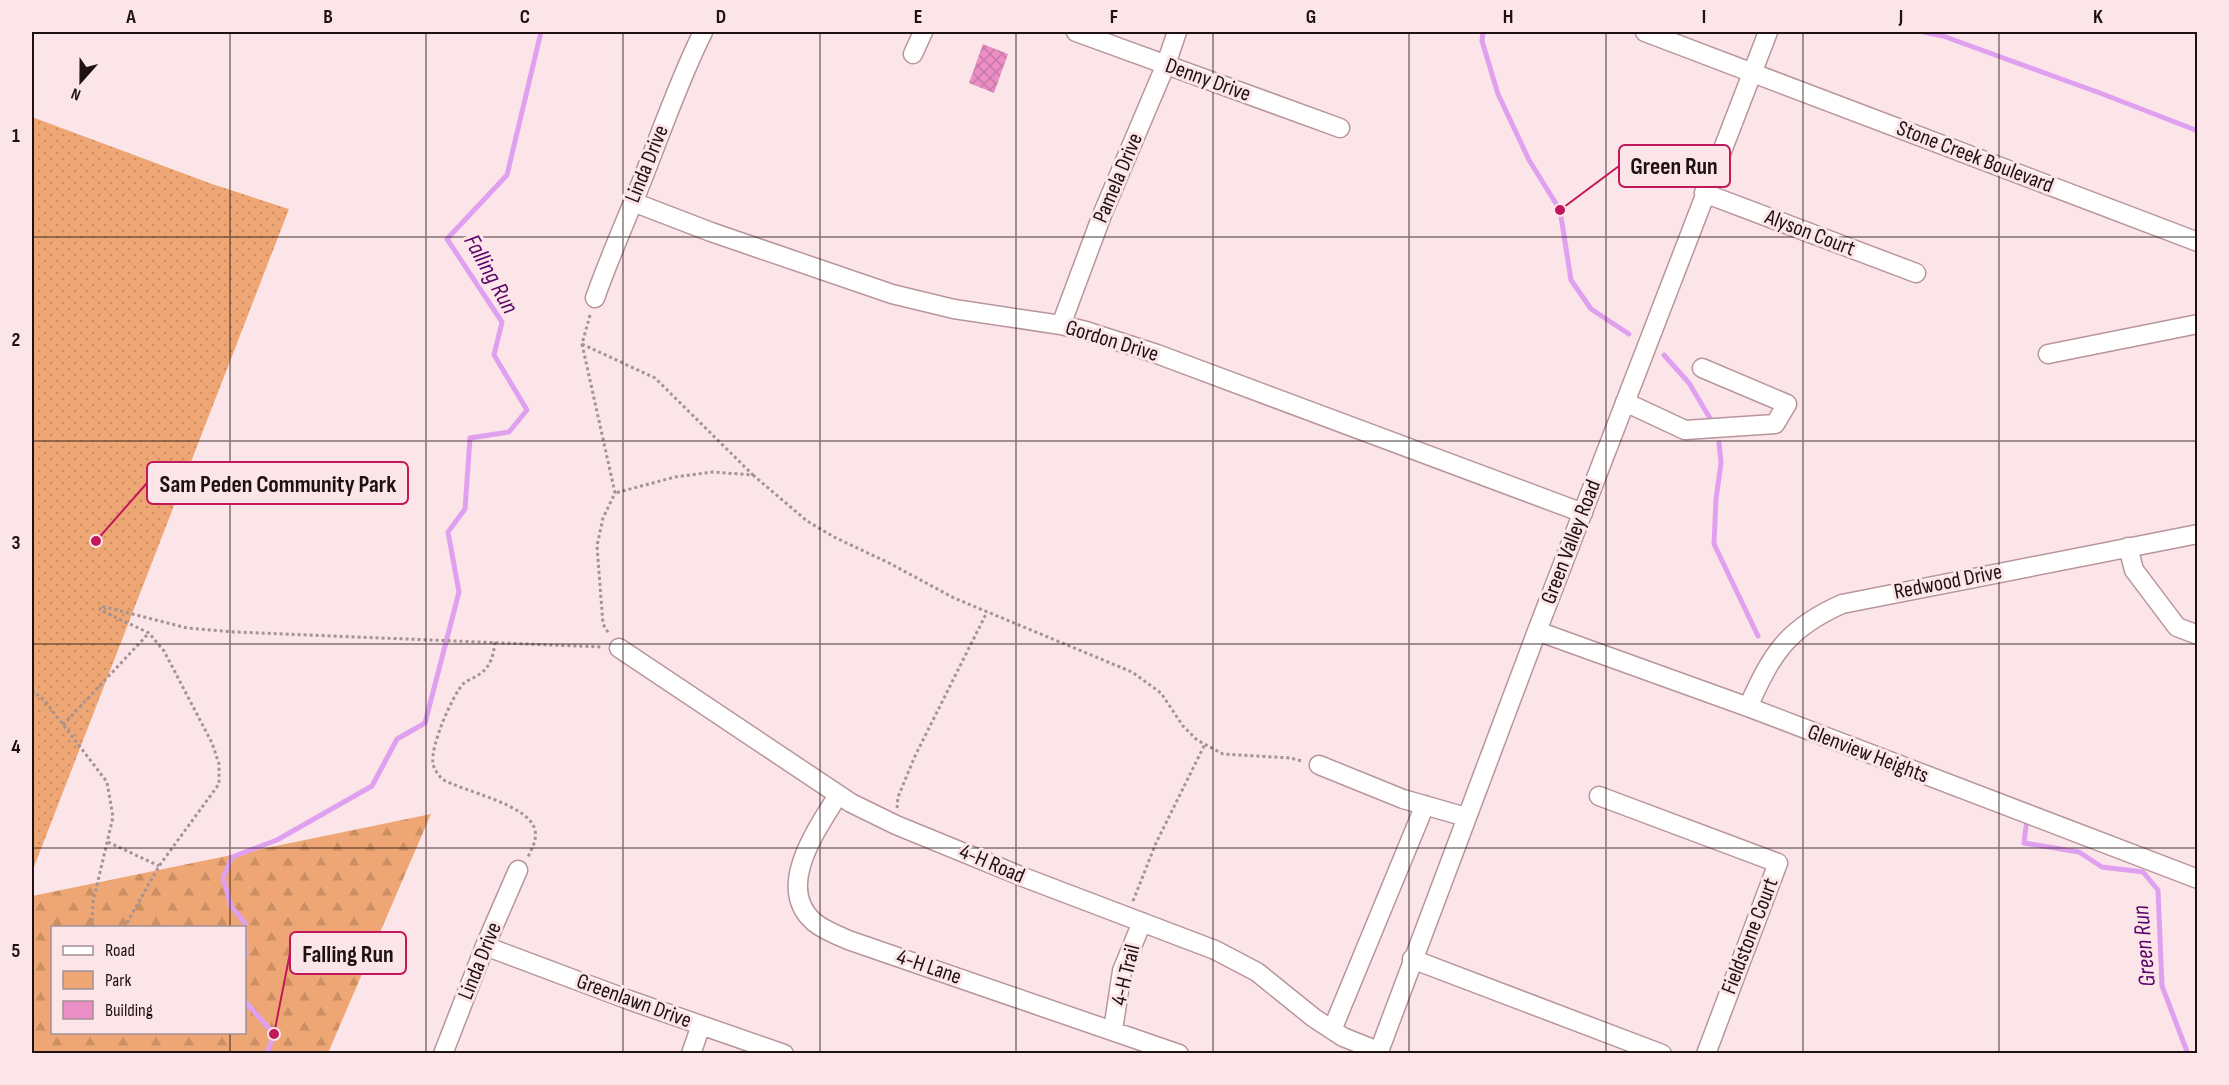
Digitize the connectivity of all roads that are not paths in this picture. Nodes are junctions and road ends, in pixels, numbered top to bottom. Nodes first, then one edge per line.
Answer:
1 (703, 32) edge
2 (923, 32) edge
3 (1076, 32) edge
4 (1178, 32) edge
5 (1646, 32) edge
6 (1768, 32) edge
7 (913, 54) dead end
8 (1166, 64) junction
9 (1752, 72) junction
10 (1340, 128) dead end
11 (1704, 193) junction
12 (633, 202) junction
13 (2198, 242) edge
14 (1916, 273) dead end
15 (595, 298) road end
16 (2198, 324) edge
17 (1061, 325) junction
18 (2048, 354) dead end
19 (1702, 368) dead end
20 (1625, 402) junction
21 (1582, 513) junction
22 (2198, 534) edge
23 (2128, 547) junction
24 (1536, 631) junction
25 (2198, 635) edge
26 (619, 648) road end
27 (1748, 707) junction
28 (1319, 765) road end
29 (838, 795) junction
30 (1599, 795) dead end
31 (1425, 805) junction
32 (1466, 817) junction
33 (518, 870) road end
34 (2198, 879) edge
35 (1142, 922) junction
36 (485, 946) junction
37 (1412, 959) junction
38 (701, 1025) junction
39 (1113, 1030) junction
40 (1332, 1030) junction
41 (1378, 1052) edge
42 (443, 1053) edge
43 (690, 1053) edge
44 (784, 1053) edge
45 (1179, 1053) edge
46 (1662, 1053) edge
47 (1706, 1053) edge

1 - 12 street, Linda Drive
2 - 7 street
3 - 8 street, Denny Drive
4 - 8 street, Pamela Drive
5 - 9 street, Stone Creek Boulevard
6 - 9 street, Green Valley Road
8 - 10 street, Denny Drive
8 - 17 street, Pamela Drive
9 - 11 street, Green Valley Road
9 - 13 street, Stone Creek Boulevard
11 - 14 street, Alyson Court
11 - 20 street, Green Valley Road
12 - 15 street, Linda Drive
12 - 17 street, Gordon Drive
16 - 18 street
17 - 21 street, Gordon Drive
19 - 20 street
20 - 21 street, Green Valley Road
21 - 24 street, Green Valley Road
22 - 23 street, Redwood Drive
23 - 25 street
23 - 27 street, Redwood Drive
24 - 27 street, Glenview Heights
24 - 32 street, Green Valley Road
26 - 29 street, 4-H Road
27 - 34 street, Glenview Heights
28 - 31 street
29 - 35 street, 4-H Road
29 - 39 street, 4-H Lane
30 - 47 street, Fieldstone Court
31 - 32 street
31 - 40 street
32 - 37 street, Green Valley Road
33 - 36 street, Linda Drive
35 - 39 street, 4-H Trail
35 - 40 street, 4-H Road
36 - 38 street, Greenlawn Drive
36 - 42 street, Linda Drive
37 - 41 street, Green Valley Road
37 - 46 street
38 - 43 street
38 - 44 street, Greenlawn Drive
39 - 45 street, 4-H Lane
40 - 41 street, 4-H Road

